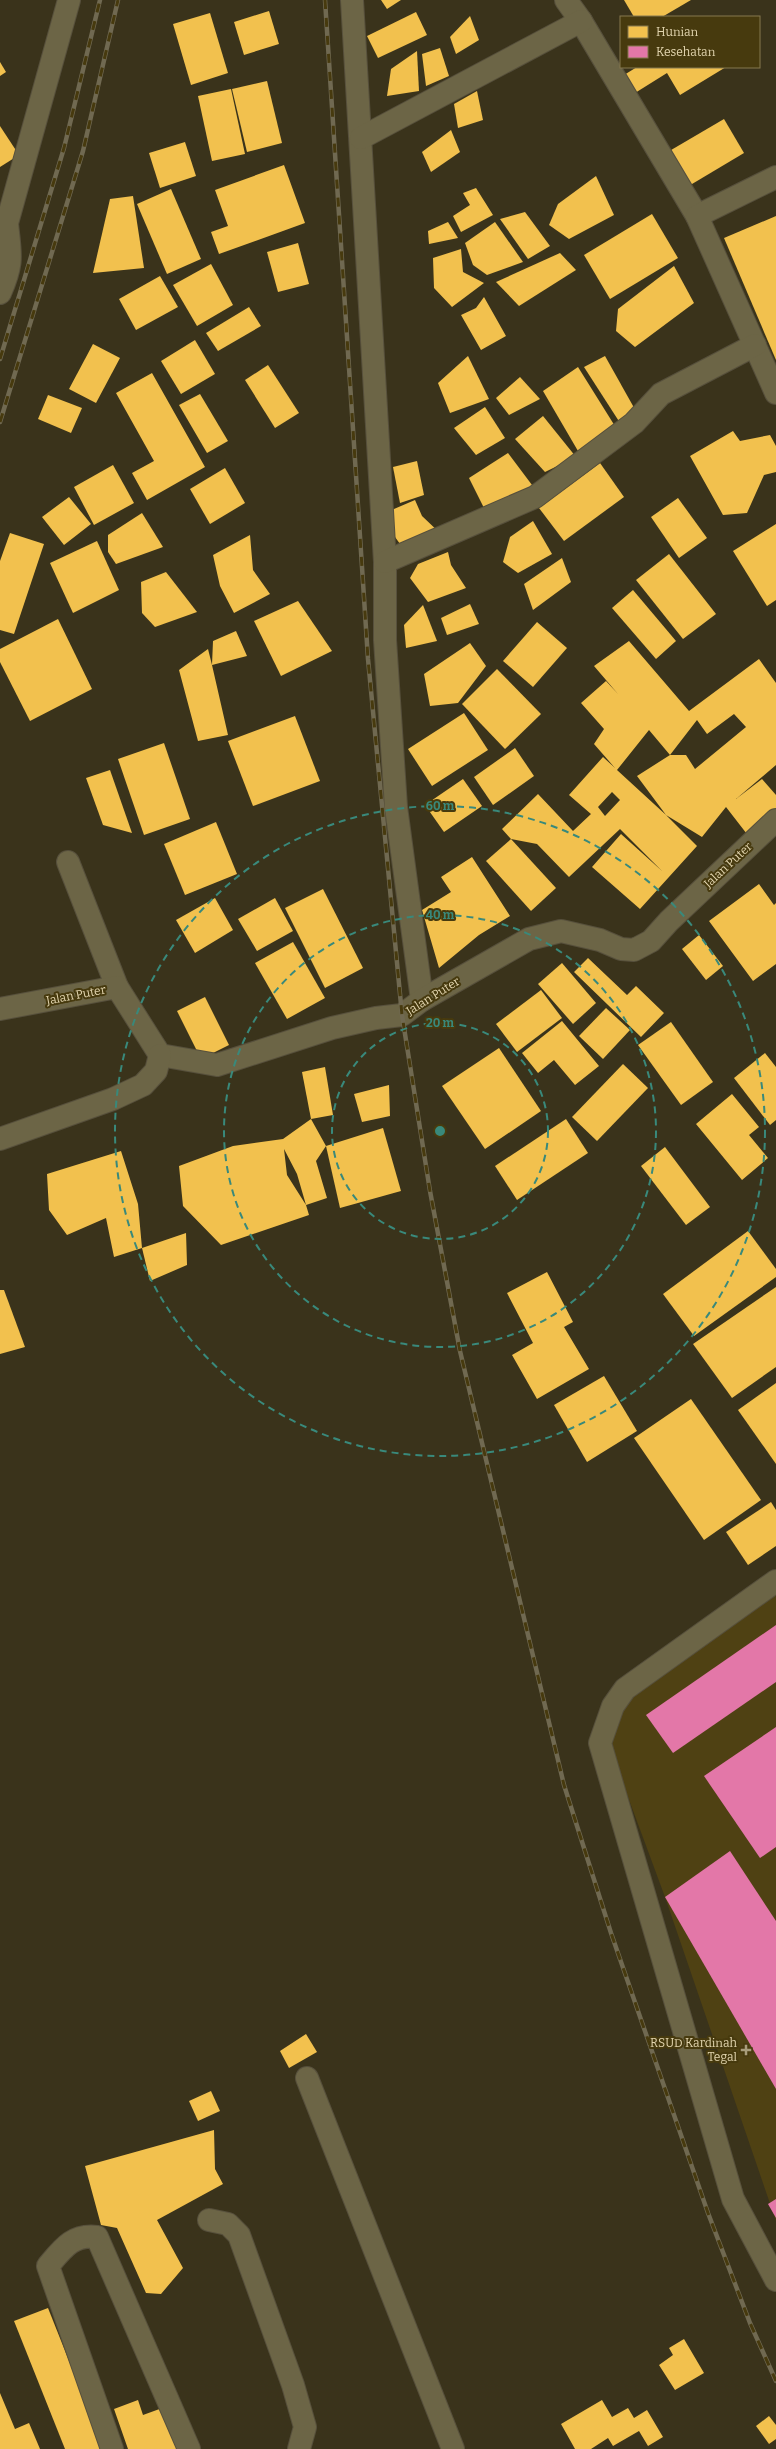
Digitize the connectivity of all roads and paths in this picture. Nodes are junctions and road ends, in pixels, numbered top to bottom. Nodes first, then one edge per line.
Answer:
1 (69, 0) edge
2 (352, 0) edge
3 (566, 0) edge
4 (581, 22) junction
5 (361, 138) junction
6 (776, 177) edge
7 (697, 216) junction
8 (0, 293) edge
9 (755, 345) junction
10 (776, 393) edge
11 (384, 562) junction
12 (776, 820) edge
13 (68, 862) dead end
14 (117, 987) junction
15 (422, 1000) junction
16 (0, 1009) edge
17 (160, 1055) junction
18 (0, 1139) edge
19 (776, 1581) edge
20 (307, 2078) dead end
21 (209, 2220) dead end
22 (776, 2280) edge
23 (112, 2449) edge
24 (189, 2449) edge
25 (299, 2449) edge
26 (453, 2449) edge

1 - 8 street
2 - 5 street
3 - 4 street
4 - 5 street
4 - 7 street
5 - 11 street
6 - 7 street
7 - 9 street
9 - 10 street
9 - 11 street
11 - 15 street
12 - 15 street, Jalan Puter
13 - 14 street
14 - 16 street, Jalan Puter
14 - 17 street, Jalan Puter
15 - 17 street, Jalan Puter
17 - 18 street
19 - 22 street
20 - 26 street
21 - 25 street
23 - 24 street

